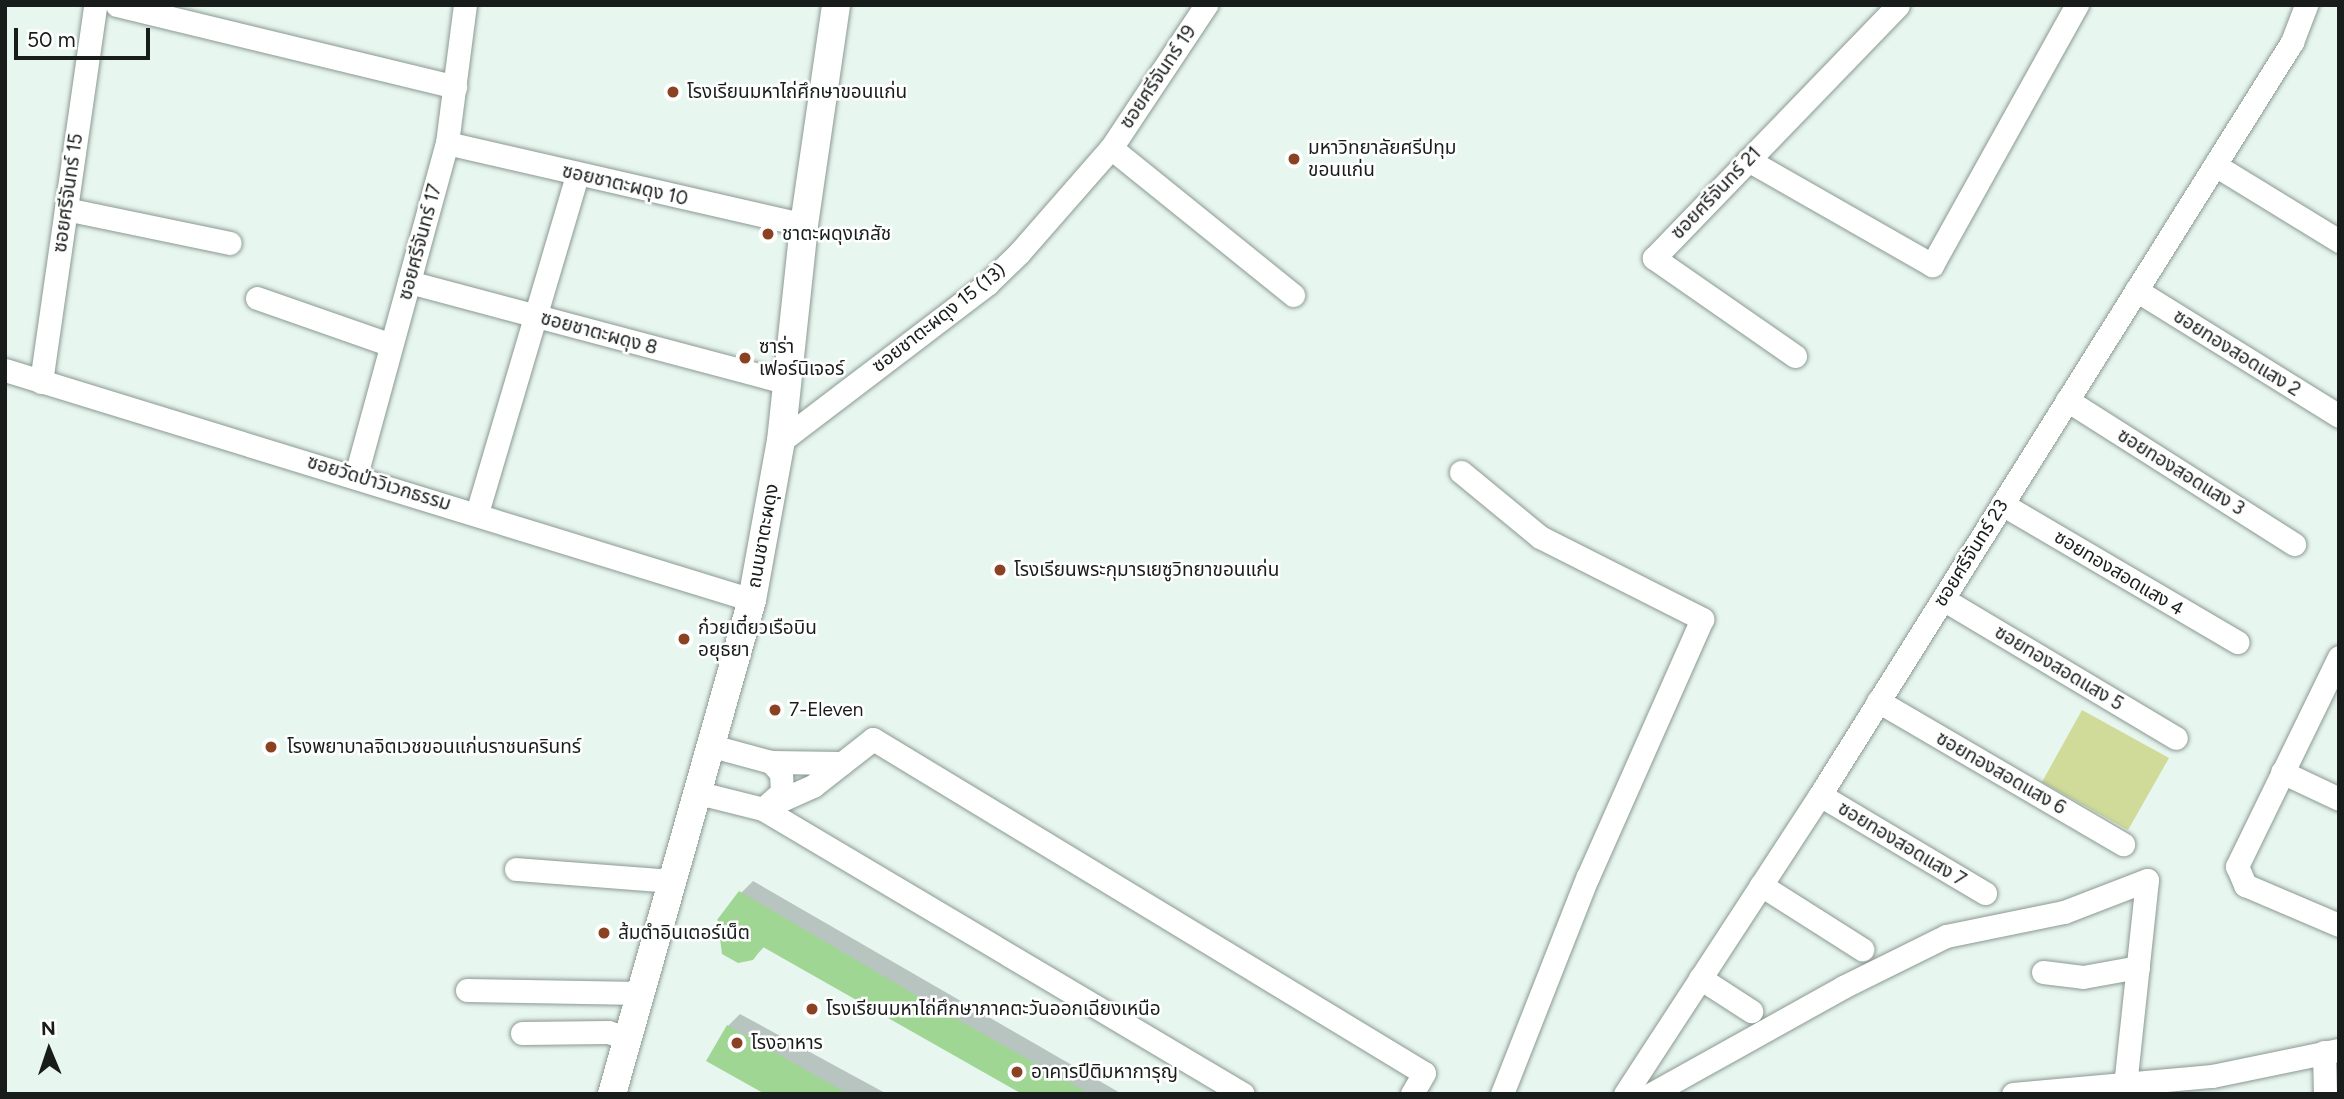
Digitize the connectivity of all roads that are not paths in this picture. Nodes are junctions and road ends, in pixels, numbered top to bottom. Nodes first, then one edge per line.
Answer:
1 (95, 5) edge
2 (117, 5) edge
3 (465, 5) edge
4 (836, 5) edge
5 (1206, 5) edge
6 (1898, 5) edge
7 (2077, 5) edge
8 (2306, 5) edge
9 (455, 87) junction
10 (447, 143) junction
11 (1111, 148) junction
12 (1748, 160) junction
13 (2215, 164) junction
14 (577, 175) junction
15 (66, 209) junction
16 (804, 225) junction
17 (2339, 241) edge
18 (229, 243) dead end
19 (409, 282) junction
20 (2136, 290) junction
21 (1293, 296) dead end
22 (257, 298) dead end
23 (535, 316) junction
24 (391, 345) junction
25 (1794, 356) dead end
26 (5, 370) edge
27 (41, 382) junction
28 (789, 383) junction
29 (2067, 400) junction
30 (2339, 416) edge
31 (781, 441) junction
32 (1461, 472) dead end
33 (356, 475) junction
34 (2002, 504) junction
35 (477, 513) junction
36 (2294, 544) dead end
37 (1943, 599) junction
38 (752, 600) junction
39 (2237, 642) dead end
40 (2339, 657) edge
41 (2334, 681) edge
42 (1878, 701) junction
43 (2176, 738) dead end
44 (712, 746) junction
45 (771, 762) junction
46 (842, 763) junction
47 (2282, 772) junction
48 (699, 793) junction
49 (1819, 795) junction
50 (2339, 799) edge
51 (769, 806) junction
52 (2123, 844) dead end
53 (516, 869) dead end
54 (671, 881) junction
55 (1761, 885) junction
56 (1985, 893) dead end
57 (2339, 925) edge
58 (1862, 949) dead end
59 (2138, 967) junction
60 (2043, 972) dead end
61 (1700, 978) junction
62 (467, 990) dead end
63 (641, 993) junction
64 (1751, 1011) dead end
65 (522, 1033) dead end
66 (628, 1038) junction
67 (2331, 1051) edge
68 (2125, 1085) junction
69 (2212, 1085) edge
70 (612, 1094) edge
71 (1242, 1094) edge
72 (1412, 1094) edge
73 (1502, 1094) edge
74 (1625, 1094) edge
75 (1651, 1094) edge
76 (2013, 1094) edge
77 (2325, 1094) edge

1 - 15 street, ซอยศรีจันทร์ 15
2 - 9 street
3 - 9 street, ซอยศรีจันทร์ 17
4 - 16 street, ถนนชาตะผดุง
5 - 11 street, ซอยศรีจันทร์ 19
6 - 12 street, ซอยศรีจันทร์ 21
7 - 12 street
8 - 13 street, ซอยศรีจันทร์ 23
9 - 10 street, ซอยศรีจันทร์ 17
10 - 14 street, ซอยชาตะผดุง 10
10 - 19 street, ซอยศรีจันทร์ 17
11 - 21 street
11 - 31 street, ซอยชาตะผดุง 15 (13)
12 - 25 street, ซอยศรีจันทร์ 21
13 - 17 street
13 - 20 street, ซอยศรีจันทร์ 23
14 - 16 street, ซอยชาตะผดุง 10
14 - 23 street
15 - 18 street
15 - 27 street, ซอยศรีจันทร์ 15
16 - 28 street, ถนนชาตะผดุง
19 - 23 street, ซอยชาตะผดุง 8
19 - 24 street, ซอยศรีจันทร์ 17
20 - 29 street, ซอยศรีจันทร์ 23
20 - 30 street, ซอยทองสอดแสง 2
22 - 24 street
23 - 28 street, ซอยชาตะผดุง 8
23 - 35 street
24 - 33 street, ซอยศรีจันทร์ 17
26 - 27 street, ซอยวัดป่าวิเวกธรรม
27 - 33 street, ซอยวัดป่าวิเวกธรรม
28 - 31 street, ถนนชาตะผดุง
29 - 34 street, ซอยศรีจันทร์ 23
29 - 36 street, ซอยทองสอดแสง 3
31 - 38 street, ถนนชาตะผดุง
32 - 73 street
33 - 35 street, ซอยวัดป่าวิเวกธรรม
34 - 37 street, ซอยศรีจันทร์ 23
34 - 39 street, ซอยทองสอดแสง 4
35 - 38 street, ซอยวัดป่าวิเวกธรรม
37 - 42 street, ซอยศรีจันทร์ 23
37 - 43 street, ซอยทองสอดแสง 5
38 - 44 street, ถนนชาตะผดุง
40 - 41 street
41 - 47 street
42 - 49 street, ซอยศรีจันทร์ 23
42 - 52 street, ซอยทองสอดแสง 6
44 - 45 street
44 - 48 street, ถนนชาตะผดุง
45 - 46 street
45 - 51 street
46 - 51 street
46 - 72 street
47 - 50 street
47 - 57 street
48 - 51 street
48 - 54 street, ถนนชาตะผดุง
49 - 55 street, ซอยศรีจันทร์ 23
49 - 56 street, ซอยทองสอดแสง 7
51 - 71 street
53 - 54 street
54 - 63 street, ถนนชาตะผดุง
55 - 58 street
55 - 61 street, ซอยศรีจันทร์ 23
59 - 60 street
59 - 68 street
59 - 75 street
61 - 64 street
61 - 74 street, ซอยศรีจันทร์ 23
62 - 63 street
63 - 66 street, ถนนชาตะผดุง
65 - 66 street
66 - 70 street, ถนนชาตะผดุง
67 - 69 street
67 - 77 street
68 - 69 street
68 - 76 street

